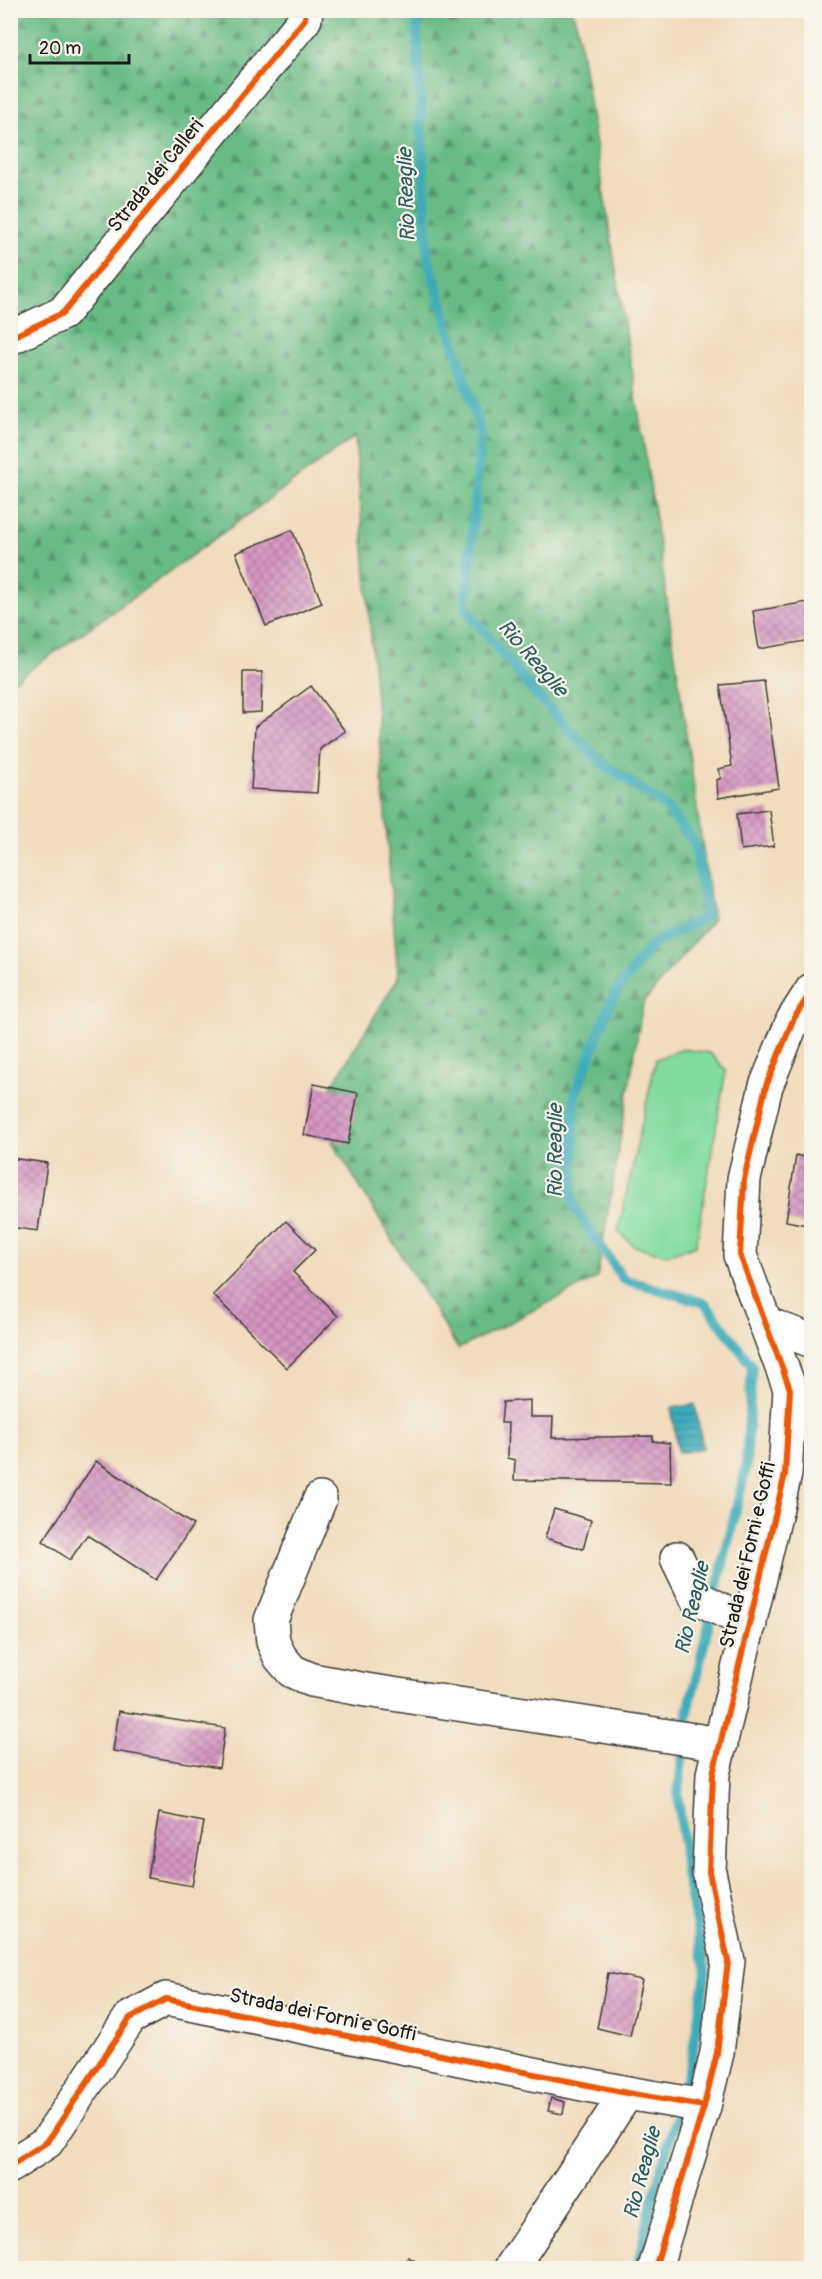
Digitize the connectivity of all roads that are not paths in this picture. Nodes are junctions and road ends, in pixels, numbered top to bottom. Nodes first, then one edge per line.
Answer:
1 (306, 10) edge
2 (10, 338) edge
3 (812, 990) edge
4 (765, 1323) junction
5 (812, 1341) edge
6 (320, 1499) dead end
7 (677, 1558) dead end
8 (740, 1619) junction
9 (710, 1743) junction
10 (640, 2095) junction
11 (701, 2106) junction
12 (10, 2166) edge
13 (511, 2268) edge
14 (655, 2268) edge

1 - 2 street, Strada dei Calleri
3 - 4 street, Strada dei Forni e Goffi
4 - 5 street
4 - 8 street, Strada dei Forni e Goffi
6 - 9 street
7 - 8 street
8 - 9 street, Strada dei Forni e Goffi
9 - 11 street, Strada dei Forni e Goffi
10 - 11 street, Strada dei Forni e Goffi
10 - 12 street, Strada dei Forni e Goffi
10 - 13 street
11 - 14 street, Strada dei Forni e Goffi

